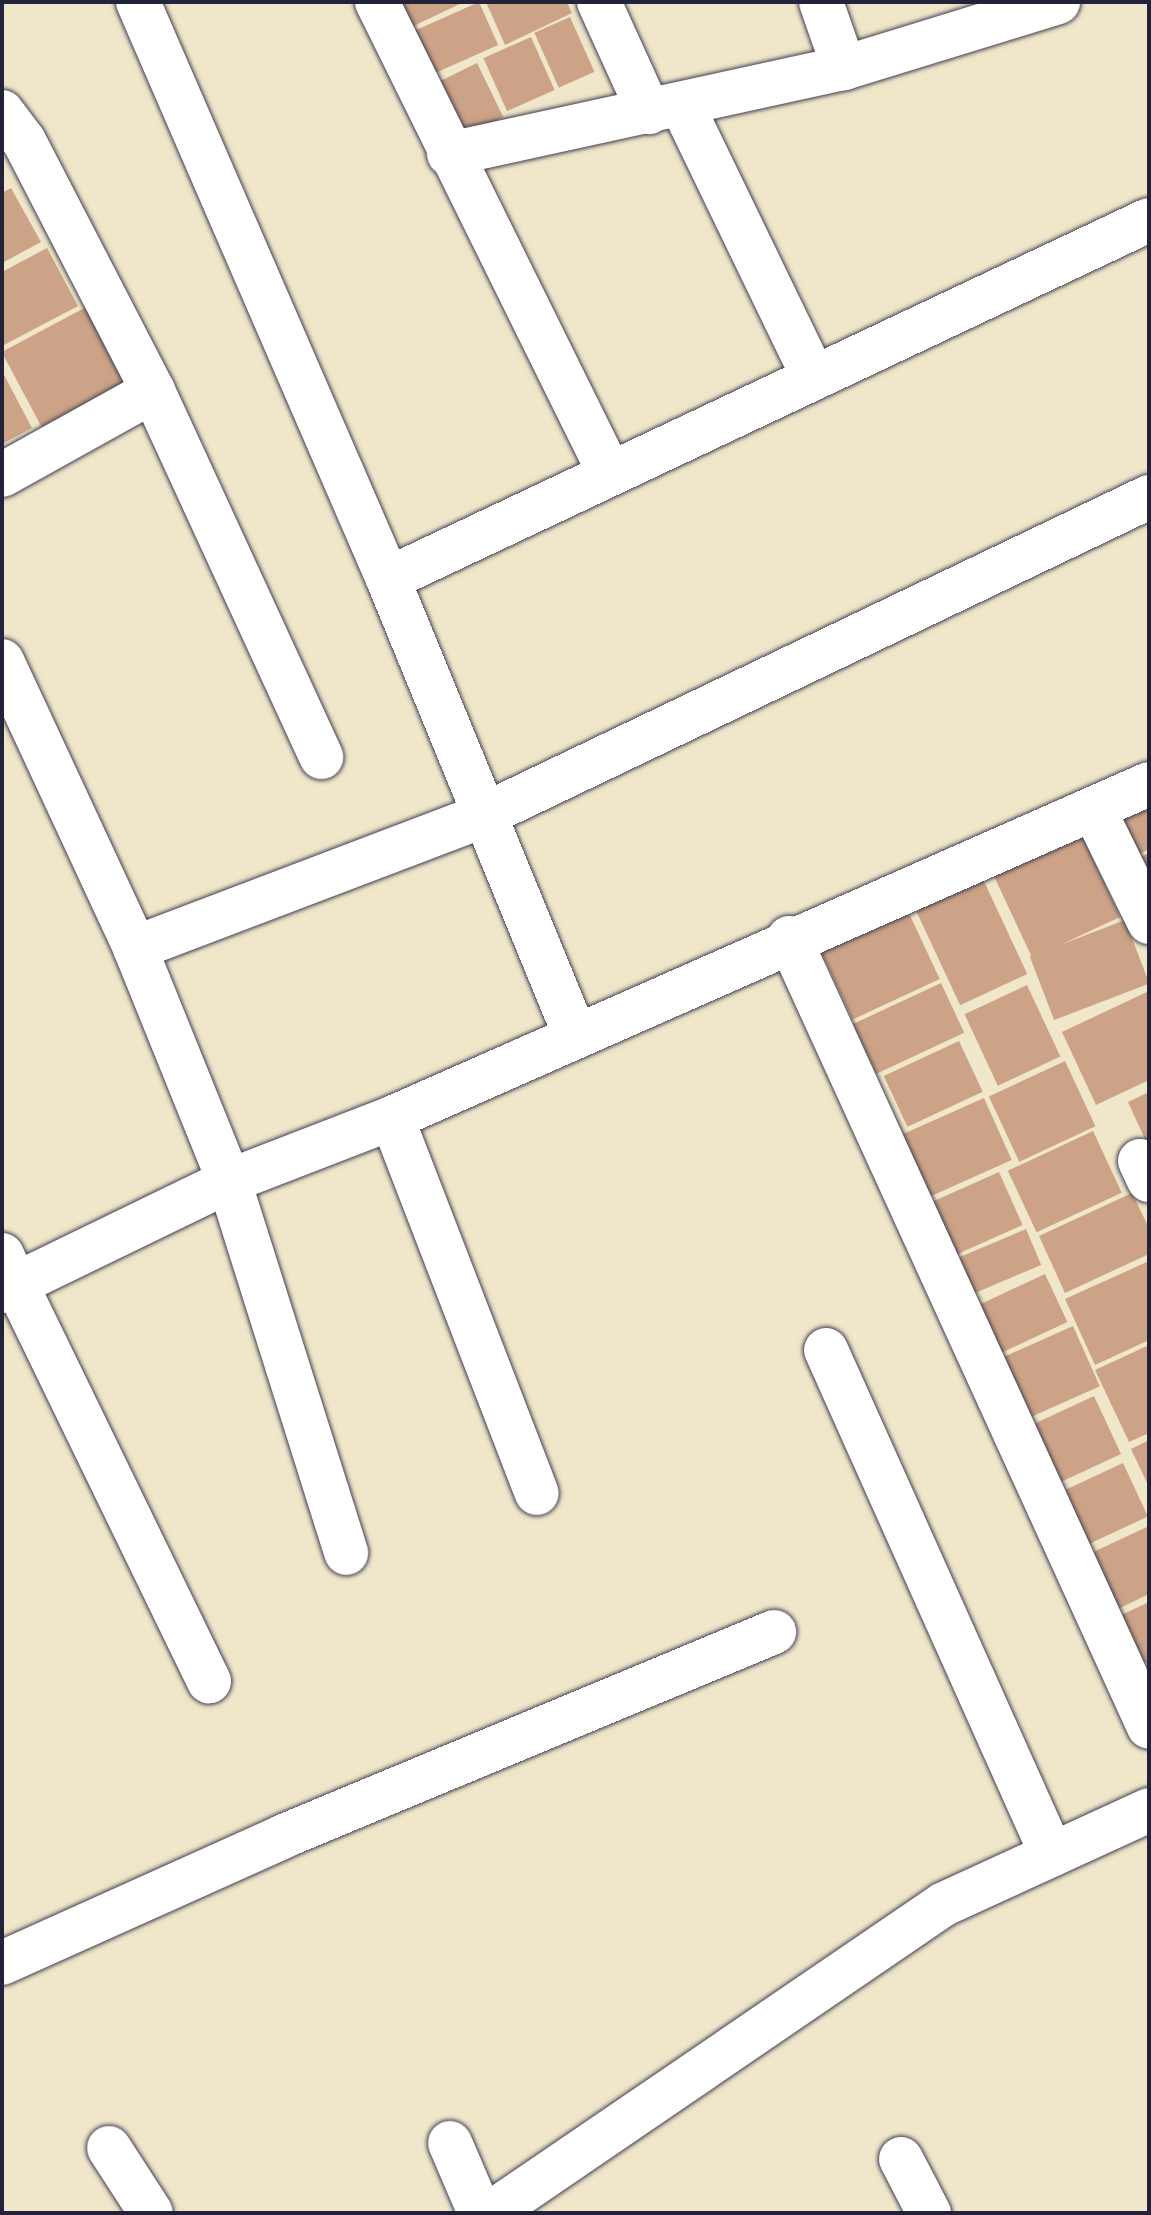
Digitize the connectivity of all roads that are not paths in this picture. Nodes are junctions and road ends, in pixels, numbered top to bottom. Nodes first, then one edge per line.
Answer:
1 (138, 2) edge
2 (377, 2) edge
3 (599, 2) edge
4 (821, 2) edge
5 (1058, 2) edge
6 (844, 68) junction
7 (666, 108) junction
8 (2, 112) edge
9 (449, 154) junction
10 (1149, 220) edge
11 (814, 378) junction
12 (153, 391) junction
13 (610, 474) junction
14 (2, 475) edge
15 (1149, 497) edge
16 (388, 579) junction
17 (2, 661) edge
18 (321, 757) dead end
19 (1149, 784) edge
20 (1094, 810) junction
21 (480, 817) junction
22 (1149, 922) edge
23 (789, 938) junction
24 (135, 948) junction
25 (575, 1036) junction
26 (392, 1118) junction
27 (229, 1181) junction
28 (6, 1277) edge
29 (826, 1350) dead end
30 (537, 1493) dead end
31 (346, 1553) dead end
32 (774, 1632) dead end
33 (209, 1681) dead end
34 (1149, 1727) edge
35 (1149, 1810) edge
36 (1052, 1855) junction
37 (3, 1958) edge
38 (450, 2143) dead end
39 (109, 2148) dead end
40 (901, 2159) dead end
41 (151, 2213) edge
42 (480, 2213) edge
43 (491, 2213) edge
44 (929, 2213) edge

1 - 16 street
2 - 9 street
3 - 7 street
4 - 6 street
5 - 6 street
6 - 7 street
7 - 9 street
7 - 11 street
8 - 12 street
9 - 13 street
10 - 11 street
11 - 13 street
12 - 14 street
12 - 18 street
13 - 16 street
15 - 21 street
16 - 21 street
17 - 24 street
19 - 20 street
20 - 22 street
20 - 23 street
21 - 24 street
21 - 25 street
23 - 25 street
23 - 34 street
24 - 27 street
25 - 26 street
26 - 27 street
26 - 30 street
27 - 28 street
27 - 31 street
28 - 33 street
29 - 36 street
32 - 37 street
35 - 36 street
36 - 43 street
38 - 42 street
39 - 41 street
40 - 44 street

